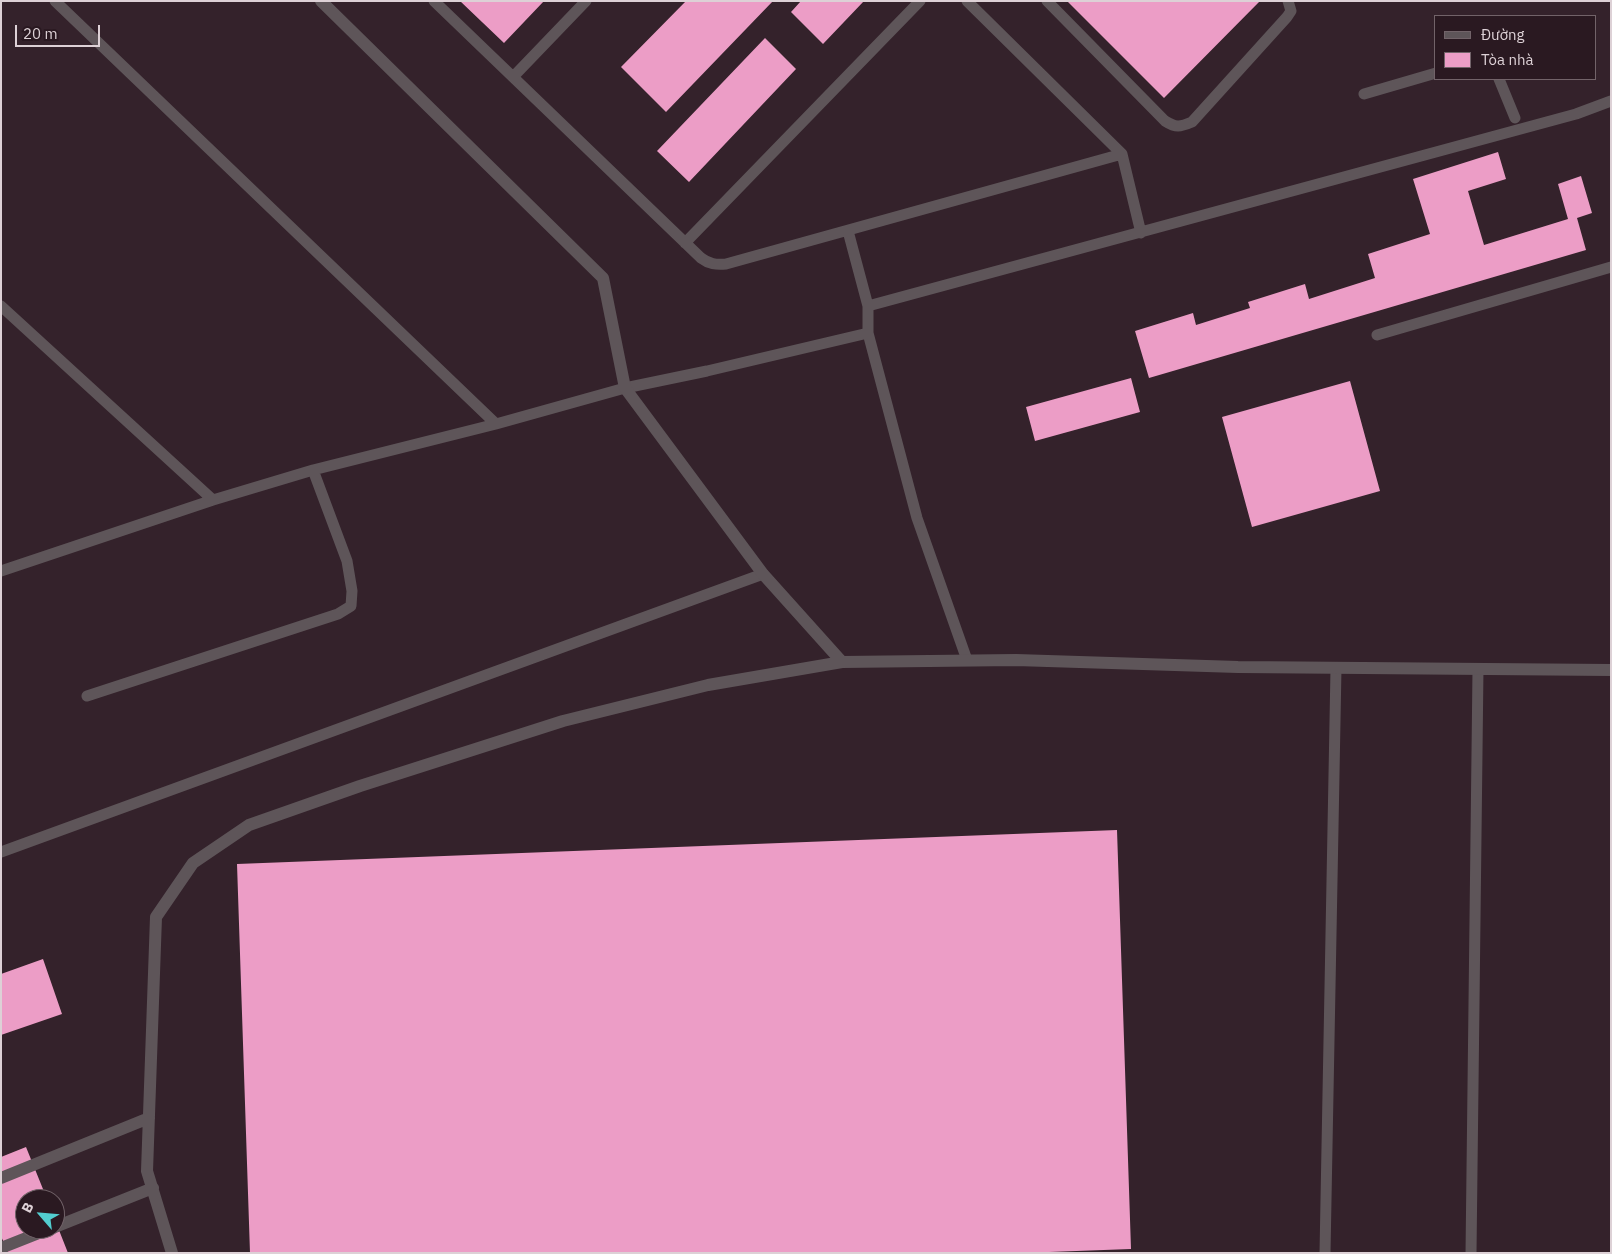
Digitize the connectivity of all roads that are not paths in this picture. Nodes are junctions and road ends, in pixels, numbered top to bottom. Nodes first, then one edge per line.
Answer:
1 (55, 1) edge
2 (321, 1) edge
3 (434, 1) edge
4 (586, 1) edge
5 (920, 1) edge
6 (967, 1) edge
7 (1047, 1) edge
8 (1288, 1) edge
9 (1434, 74) edge
10 (513, 77) junction
11 (1499, 80) edge
12 (1364, 94) dead end
13 (1611, 101) edge
14 (1515, 118) dead end
15 (1122, 154) junction
16 (848, 231) junction
17 (1142, 233) junction
18 (685, 242) junction
19 (1611, 267) edge
20 (1, 306) edge
21 (868, 306) junction
22 (868, 333) junction
23 (1377, 335) dead end
24 (625, 388) junction
25 (496, 424) junction
26 (313, 470) junction
27 (214, 500) junction
28 (1, 571) edge
29 (763, 574) junction
30 (967, 660) junction
31 (842, 662) junction
32 (1336, 668) junction
33 (1478, 669) junction
34 (1611, 670) edge
35 (87, 696) dead end
36 (1, 852) edge
37 (149, 1118) junction
38 (1, 1178) edge
39 (153, 1188) junction
40 (65, 1223) edge
41 (24, 1239) edge
42 (1, 1248) edge
43 (172, 1253) edge
44 (1325, 1253) edge
45 (1471, 1253) edge

1 - 25 lane
2 - 24 street
3 - 10 lane
4 - 10 lane
5 - 18 lane
6 - 15 lane
7 - 8 lane
9 - 12 lane
10 - 18 lane
11 - 14 lane
13 - 17 lane
15 - 16 lane
15 - 17 lane
16 - 18 lane
16 - 21 lane
17 - 21 lane
19 - 23 lane
20 - 27 lane
21 - 22 lane
22 - 24 lane
22 - 30 lane
24 - 25 lane
24 - 29 street
25 - 26 lane
26 - 27 lane
26 - 35 lane
27 - 28 lane
29 - 31 street
29 - 36 lane
30 - 31 street
30 - 32 street
31 - 37 street
32 - 33 street
32 - 44 lane
33 - 34 street
33 - 45 lane
37 - 38 street
37 - 39 street
39 - 40 street
39 - 43 street
41 - 42 street

